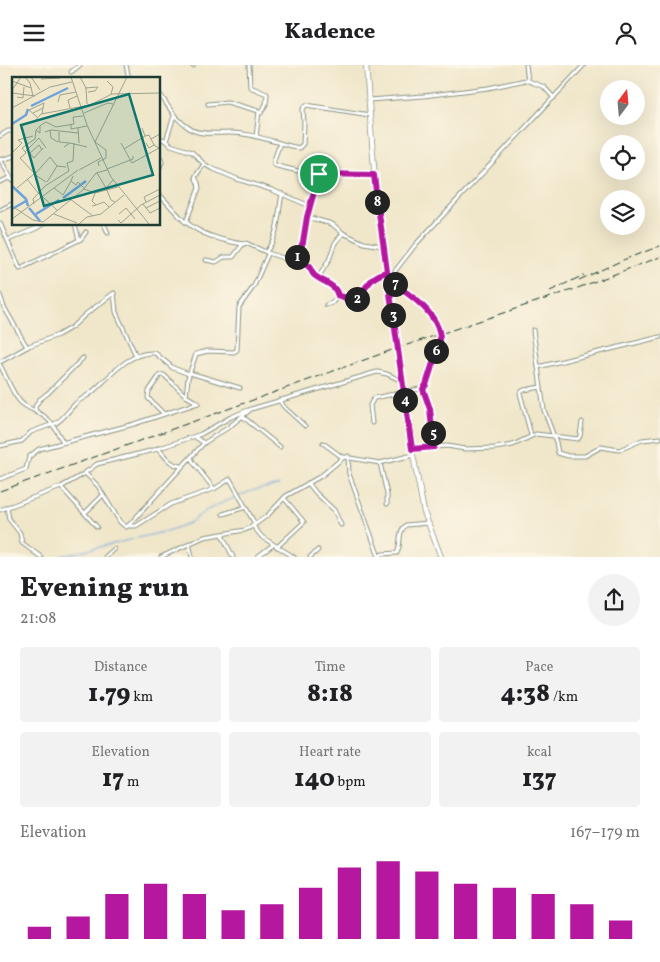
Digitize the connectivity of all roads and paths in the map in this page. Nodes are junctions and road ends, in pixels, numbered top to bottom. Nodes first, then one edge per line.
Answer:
1 (80, 65) edge
2 (249, 65) edge
3 (366, 65) edge
4 (526, 65) edge
5 (584, 65) edge
6 (71, 71) dead end
7 (528, 81) junction
8 (160, 95) edge
9 (554, 98) junction
10 (368, 101) junction
11 (208, 104) dead end
12 (261, 113) dead end
13 (370, 115) junction
14 (174, 116) junction
15 (12, 131) edge
16 (0, 135) edge
17 (256, 137) junction
18 (160, 140) edge
19 (166, 142) junction
20 (280, 143) junction
21 (1, 160) edge
22 (204, 165) junction
23 (319, 174) junction
24 (374, 175) junction
25 (12, 177) edge
26 (160, 194) edge
27 (282, 194) junction
28 (12, 204) edge
29 (310, 205) junction
30 (0, 210) edge
31 (307, 217) junction
32 (186, 222) junction
33 (0, 223) edge
34 (42, 225) edge
35 (75, 225) edge
36 (104, 225) edge
37 (86, 232) dead end
38 (108, 233) dead end
39 (343, 233) junction
40 (8, 240) junction
41 (79, 240) junction
42 (243, 244) junction
43 (384, 246) junction
44 (267, 253) junction
45 (296, 259) junction
46 (206, 260) dead end
47 (387, 272) junction
48 (318, 277) junction
49 (388, 280) junction
50 (0, 295) edge
51 (338, 296) junction
52 (326, 305) dead end
53 (533, 330) dead end
54 (660, 337) edge
55 (27, 347) junction
56 (136, 356) junction
57 (83, 358) dead end
58 (0, 362) edge
59 (538, 367) junction
60 (189, 373) junction
61 (402, 381) junction
62 (541, 387) junction
63 (240, 388) dead end
64 (423, 389) junction
65 (404, 393) junction
66 (186, 396) junction
67 (279, 400) junction
68 (251, 409) junction
69 (36, 412) junction
70 (165, 414) junction
71 (242, 416) junction
72 (60, 421) junction
73 (582, 422) dead end
74 (372, 423) dead end
75 (53, 425) junction
76 (305, 426) dead end
77 (57, 431) junction
78 (530, 435) junction
79 (553, 435) junction
80 (195, 437) junction
81 (660, 438) edge
82 (63, 443) junction
83 (204, 443) junction
84 (323, 443) dead end
85 (0, 446) edge
86 (280, 447) dead end
87 (434, 447) junction
88 (158, 448) junction
89 (413, 452) junction
90 (348, 456) junction
91 (191, 457) junction
92 (342, 457) junction
93 (380, 463) junction
94 (181, 466) junction
95 (85, 473) junction
96 (0, 479) edge
97 (308, 483) junction
98 (61, 487) junction
99 (214, 489) junction
100 (103, 495) junction
101 (284, 498) junction
102 (387, 504) dead end
103 (7, 507) junction
104 (246, 507) junction
105 (0, 510) edge
106 (85, 513) junction
107 (223, 514) dead end
108 (428, 523) junction
109 (254, 525) junction
110 (342, 525) dead end
111 (128, 526) junction
112 (97, 527) dead end
113 (222, 535) junction
114 (189, 543) junction
115 (275, 546) junction
116 (114, 549) dead end
117 (318, 550) dead end
118 (41, 557) edge
119 (105, 557) edge
120 (161, 557) edge
121 (192, 557) edge
122 (233, 557) edge
123 (257, 557) edge
124 (294, 557) edge
125 (310, 557) edge
126 (379, 557) edge
127 (441, 557) edge

1 - 6 street
2 - 12 street
3 - 10 main road
4 - 7 street
5 - 9 street
7 - 9 street
7 - 10 street
8 - 14 street
9 - 49 street
10 - 13 main road
11 - 17 street
13 - 20 street
13 - 24 main road
14 - 17 street
14 - 19 street
15 - 16 street
17 - 20 street
18 - 19 street
19 - 22 street
20 - 23 street
21 - 25 street
22 - 27 street
22 - 32 street
23 - 24 street
23 - 29 street
24 - 43 main road
26 - 32 street
27 - 29 street
27 - 44 street
28 - 30 street
29 - 31 street
31 - 39 street
31 - 45 street
32 - 42 street
33 - 40 street
34 - 40 street
35 - 41 street
36 - 38 street
37 - 41 street
39 - 43 street
39 - 48 street
40 - 41 street
42 - 44 street
42 - 46 street
43 - 47 main road
44 - 45 street
44 - 60 street
45 - 48 street
47 - 49 main road
47 - 51 street
48 - 51 street
49 - 61 main road
49 - 64 street
50 - 55 street
51 - 52 street
53 - 59 street
54 - 59 street
55 - 56 street
55 - 58 street
56 - 60 street
56 - 72 street
57 - 69 street
58 - 69 street
59 - 62 street
60 - 63 street
60 - 66 street
61 - 65 main road
61 - 67 street
62 - 78 street
62 - 79 street
64 - 65 street
64 - 87 street
65 - 74 street
65 - 89 main road
66 - 70 street
66 - 70 street
67 - 68 street
67 - 76 street
68 - 71 street
68 - 80 street
69 - 75 street
70 - 82 street
71 - 83 street
71 - 86 street
72 - 75 street
72 - 77 street
73 - 79 street
75 - 77 street
75 - 85 street
77 - 82 street
78 - 79 street
78 - 87 street
79 - 81 street
80 - 83 street
80 - 88 street
82 - 96 street
83 - 91 street
84 - 92 street
87 - 89 street
88 - 94 street
88 - 95 street
89 - 93 street
89 - 108 main road
90 - 92 street
90 - 93 street
90 - 126 street
91 - 94 street
91 - 99 street
92 - 97 street
93 - 102 street
94 - 111 street
95 - 98 street
95 - 100 street
97 - 101 street
97 - 110 street
98 - 103 street
98 - 106 street
99 - 104 street
99 - 111 street
100 - 106 street
100 - 111 street
101 - 109 street
101 - 115 street
103 - 105 street
103 - 118 street
104 - 107 street
104 - 109 street
106 - 112 street
108 - 126 street
108 - 127 main road
109 - 113 street
109 - 115 street
113 - 114 street
113 - 122 street
114 - 120 street
114 - 121 street
115 - 123 street
115 - 124 street
116 - 119 street
117 - 125 street

